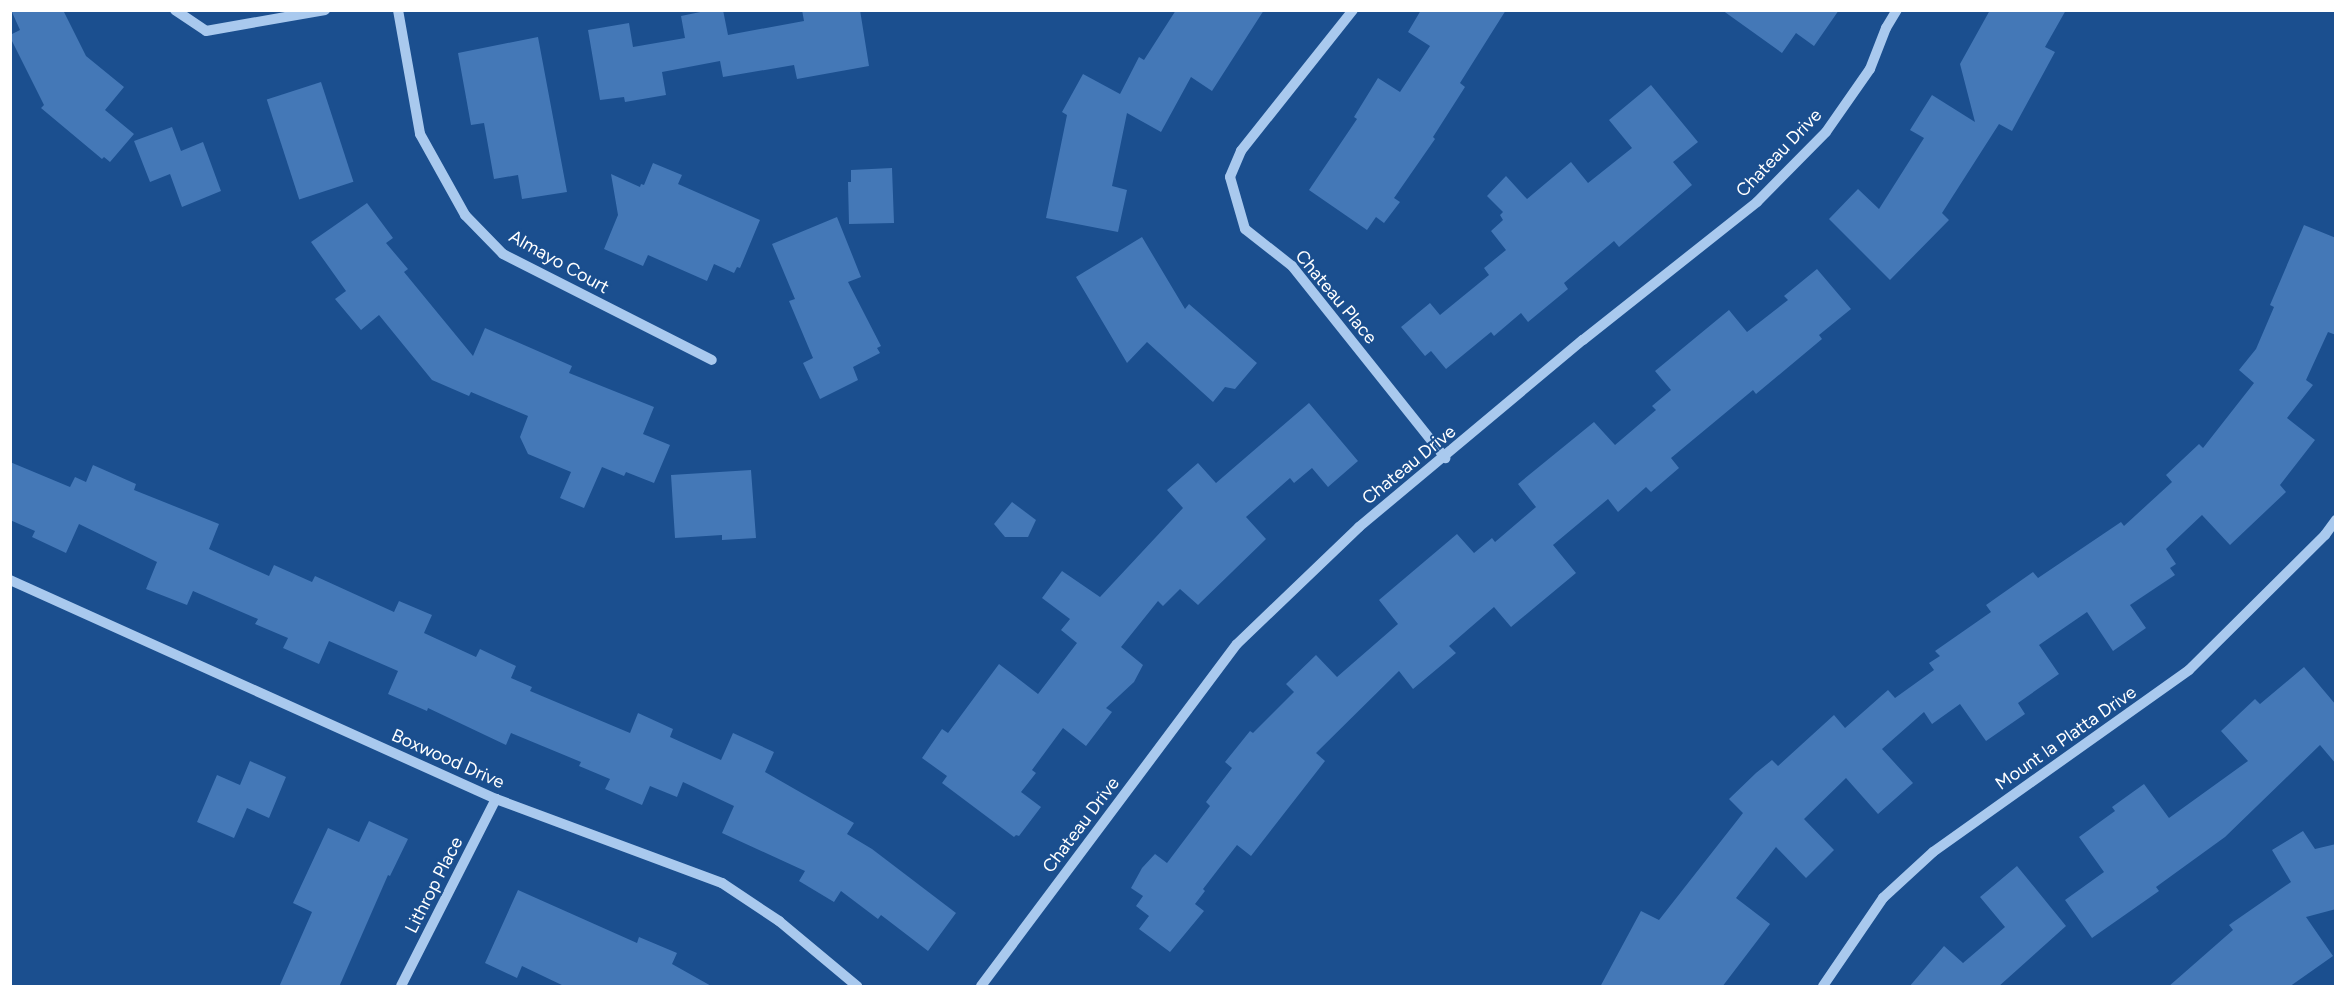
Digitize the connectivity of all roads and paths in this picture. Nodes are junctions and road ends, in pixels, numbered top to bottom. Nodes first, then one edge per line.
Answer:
1 (175, 10) edge
2 (325, 10) edge
3 (398, 10) edge
4 (1353, 10) edge
5 (1897, 10) edge
6 (712, 360) dead end
7 (1445, 458) junction
8 (2336, 520) edge
9 (10, 580) edge
10 (496, 799) junction
11 (401, 987) edge
12 (857, 987) edge
13 (981, 987) edge
14 (1823, 987) edge

1 - 2 street
3 - 6 street, Almayo Court
4 - 7 street, Chateau Place
5 - 7 street, Chateau Drive
7 - 13 street, Chateau Drive
8 - 14 street, Mount la Platta Drive
9 - 10 street, Boxwood Drive
10 - 11 street, Lithrop Place
10 - 12 street, Boxwood Drive

